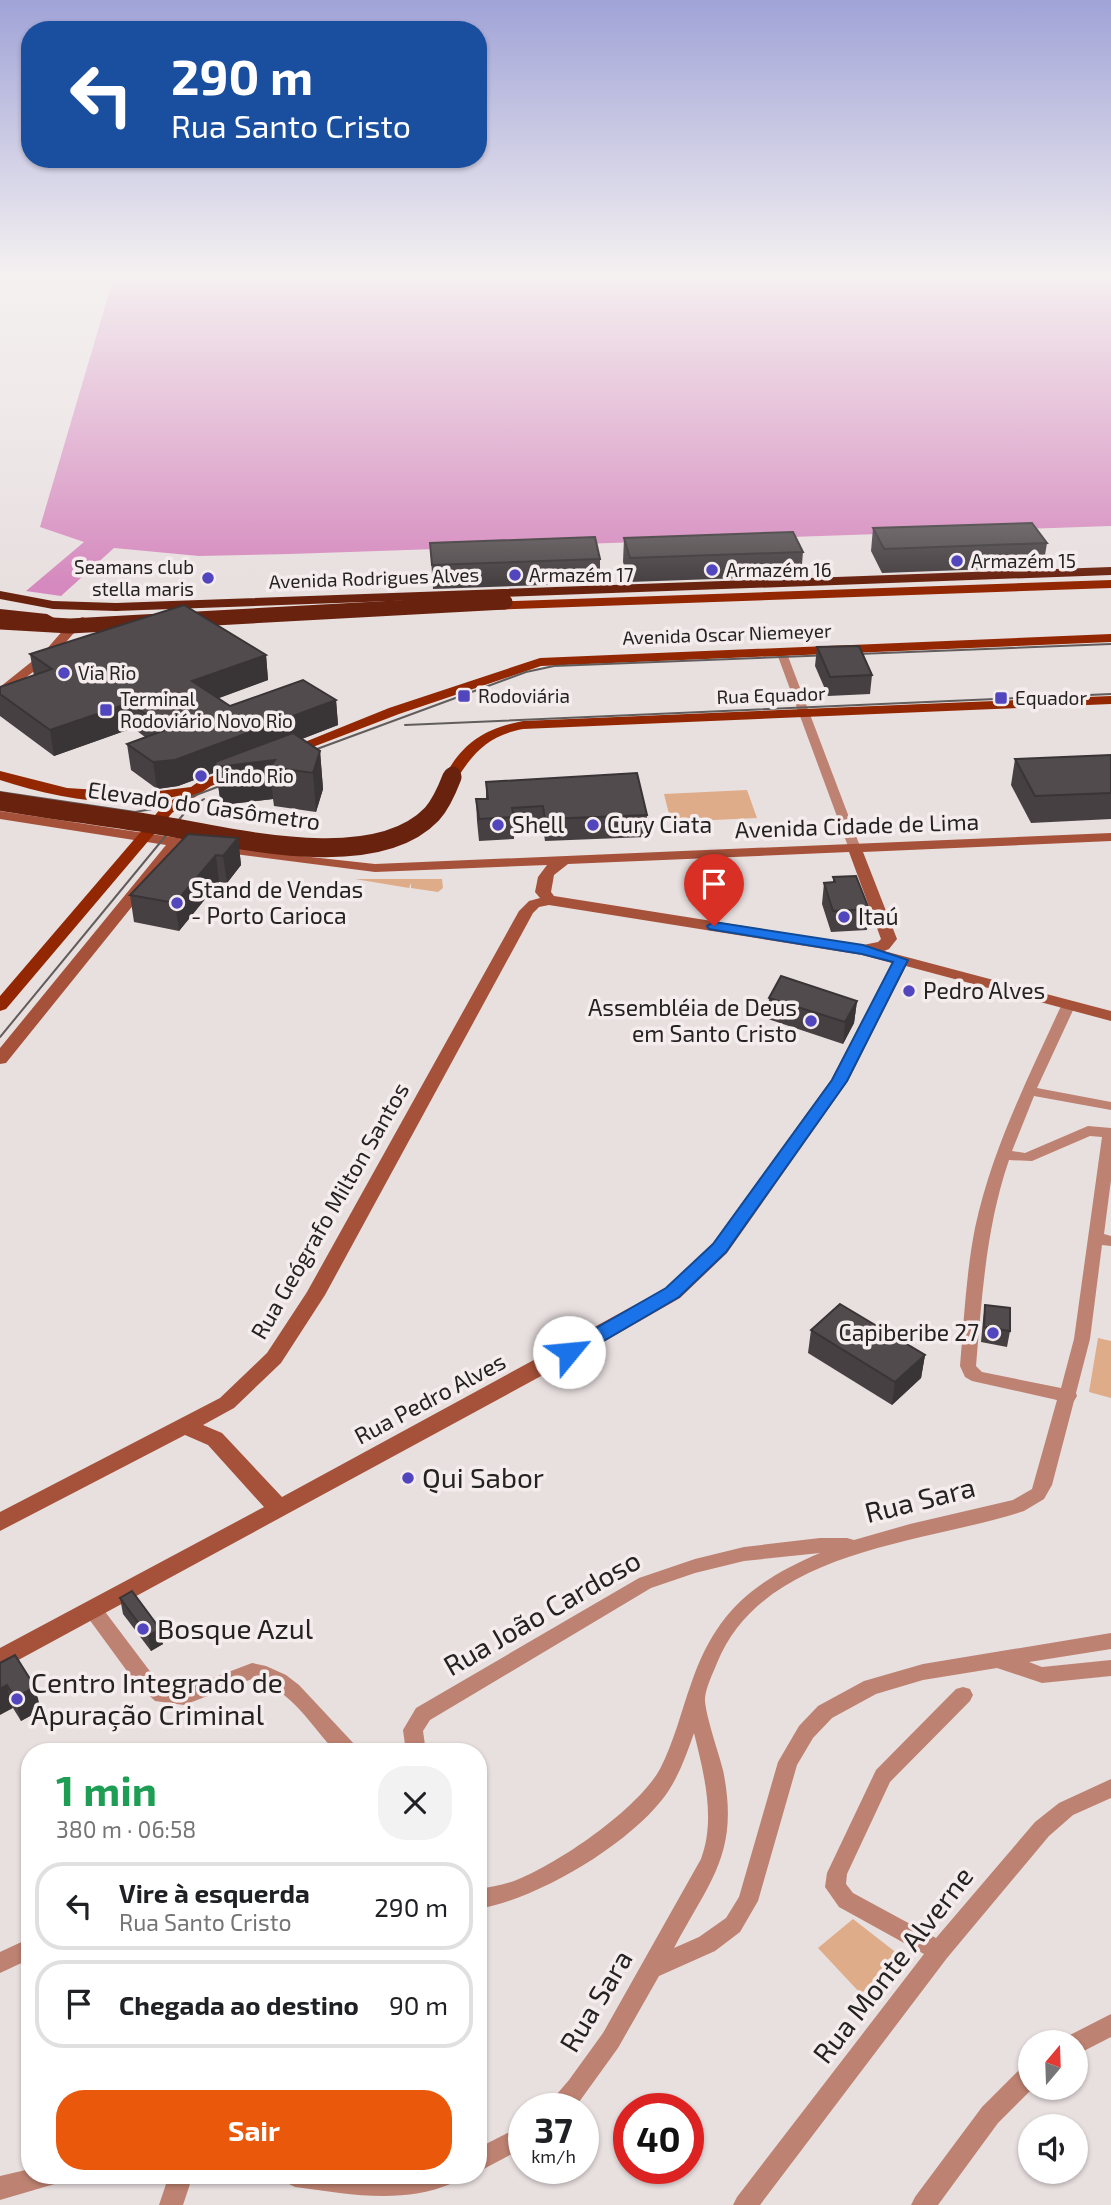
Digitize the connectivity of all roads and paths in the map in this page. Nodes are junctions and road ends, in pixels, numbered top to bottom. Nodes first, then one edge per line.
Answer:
1 (1111, 571) edge
2 (1111, 578) edge
3 (1111, 584) edge
4 (0, 595) edge
5 (591, 597) junction
6 (0, 613) edge
7 (166, 615) junction
8 (125, 617) junction
9 (89, 619) junction
10 (0, 622) edge
11 (109, 637) edge
12 (1111, 638) edge
13 (76, 648) edge
14 (781, 651) junction
15 (49, 654) junction
16 (0, 694) edge
17 (1111, 700) edge
18 (804, 713) junction
19 (274, 757) edge
20 (249, 766) edge
21 (453, 774) joint
22 (0, 775) edge
23 (206, 783) junction
24 (0, 801) edge
25 (0, 815) edge
26 (144, 837) junction
27 (1111, 837) edge
28 (176, 842) junction
29 (855, 849) junction
30 (564, 861) junction
31 (549, 900) junction
32 (863, 950) junction
33 (901, 960) junction
34 (0, 1006) edge
35 (1068, 1006) junction
36 (1111, 1016) edge
37 (0, 1059) edge
38 (1028, 1091) junction
39 (1111, 1106) edge
40 (1111, 1133) edge
41 (1004, 1155) junction
42 (1103, 1239) edge
43 (1069, 1396) junction
44 (187, 1427) junction
45 (278, 1508) junction
46 (0, 1522) edge
47 (857, 1545) junction
48 (93, 1610) junction
49 (1111, 1641) edge
50 (0, 1660) edge
51 (1000, 1660) junction
52 (1111, 1668) edge
53 (963, 1695) dead end
54 (696, 1699) junction
55 (339, 1743) edge
56 (415, 1743) edge
57 (1111, 1788) edge
58 (487, 1897) edge
59 (939, 1951) junction
60 (21, 1952) edge
61 (0, 1963) edge
62 (651, 1969) junction
63 (1018, 2087) edge
64 (572, 2093) edge
65 (508, 2144) edge
66 (487, 2155) edge
67 (21, 2183) edge
68 (178, 2184) edge
69 (375, 2184) edge
70 (410, 2184) edge
71 (0, 2188) edge
72 (171, 2205) edge
73 (745, 2205) edge
74 (923, 2205) edge

1 - 4 highway, Avenida Rodrigues Alves
2 - 5 highway, Avenida Rodrigues Alves
3 - 7 main road, Avenida Rodrigues Alves
5 - 8 highway, Avenida Rodrigues Alves
5 - 10 highway, bridge
6 - 9 highway, Avenida Rodrigues Alves
7 - 8 main road, Avenida Rodrigues Alves
7 - 11 main road
8 - 9 highway, Avenida Rodrigues Alves
9 - 15 main road
12 - 14 main road, Avenida Oscar Niemeyer
13 - 15 main road
14 - 18 street
14 - 19 main road, Avenida Oscar Niemeyer
15 - 16 main road
17 - 18 main road, Rua Equador
18 - 21 main road, Rua Equador
18 - 29 street
20 - 23 main road
21 - 24 highway, Elevado do Gasômetro, bridge
22 - 23 main road
23 - 26 main road
25 - 26 main road, Avenida Cidade de Lima
26 - 28 main road, Avenida Cidade de Lima
26 - 34 main road
27 - 29 main road, Avenida Cidade de Lima
28 - 30 main road, Avenida Cidade de Lima
28 - 37 main road
29 - 30 main road, Avenida Cidade de Lima
29 - 32 main road
30 - 31 main road
31 - 32 main road
31 - 44 main road, Rua Geógrafo Milton Santos
32 - 33 main road
33 - 35 main road
33 - 45 main road, Rua Pedro Alves
35 - 36 main road
35 - 38 street
38 - 39 street
38 - 41 street
40 - 41 street, Rua Sara
40 - 42 street, Rua Sara
41 - 43 street
42 - 43 street, Rua Sara
43 - 47 street, Rua Sara
44 - 45 main road
44 - 46 main road, Rua Geógrafo Milton Santos
45 - 48 main road, Rua Pedro Alves
47 - 54 street, Rua Sara
47 - 56 street, Rua João Cardoso
48 - 50 main road, Rua Pedro Alves
48 - 55 street
49 - 51 street
51 - 52 street
51 - 62 street
53 - 59 street
54 - 58 street
54 - 62 street, Rua Sara
57 - 59 street, Rua Monte Alverne
59 - 73 street, Rua Monte Alverne
60 - 61 street
62 - 64 street, Rua Sara
63 - 74 street
65 - 66 street
67 - 71 street
68 - 72 street
69 - 70 street

